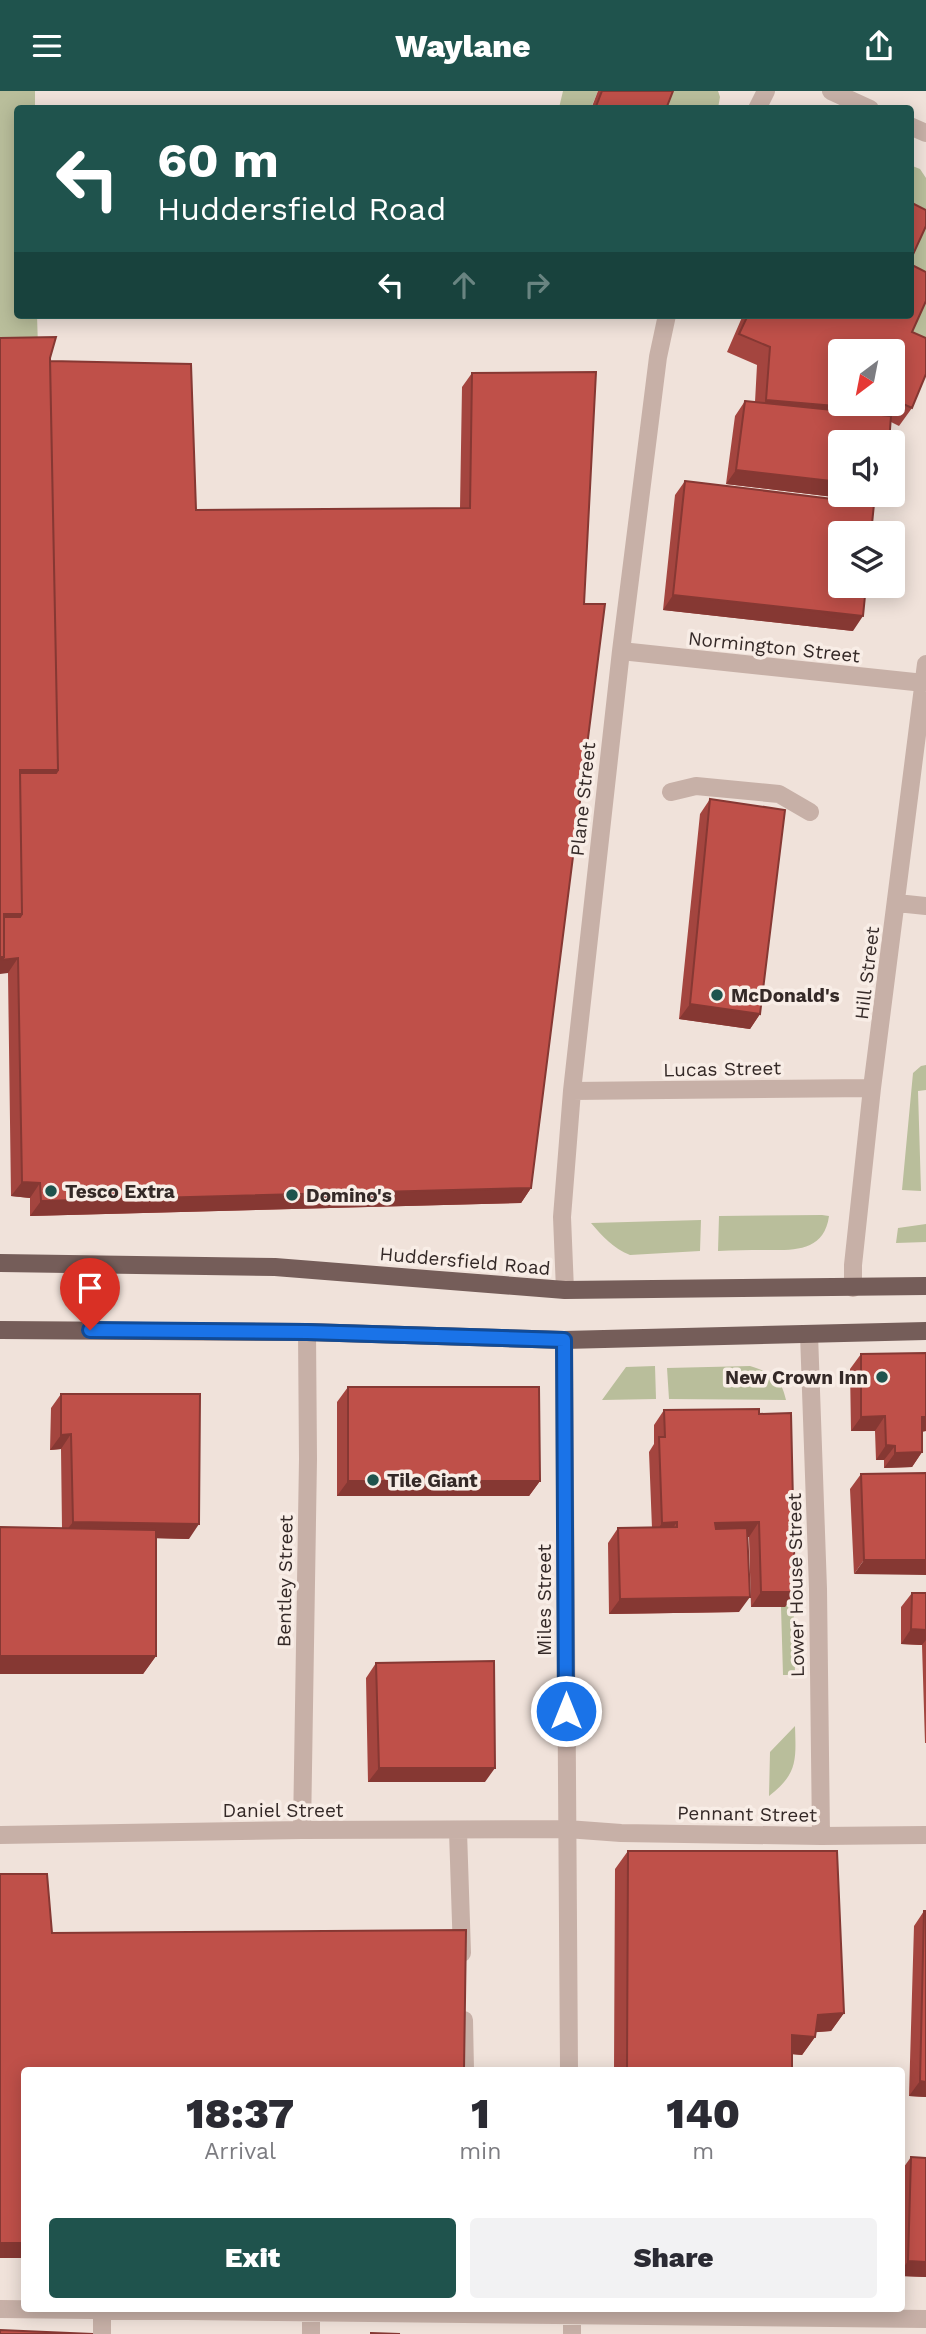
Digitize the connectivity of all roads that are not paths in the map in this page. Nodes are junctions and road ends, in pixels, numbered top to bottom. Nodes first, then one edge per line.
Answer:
1 (831, 91) edge
2 (861, 105) edge
3 (666, 319) edge
4 (621, 652) junction
5 (926, 664) edge
6 (924, 683) junction
7 (671, 792) dead end
8 (810, 812) dead end
9 (897, 903) junction
10 (926, 905) edge
11 (872, 1088) junction
12 (572, 1091) junction
13 (0, 1263) edge
14 (926, 1286) edge
15 (853, 1288) junction
16 (565, 1290) junction
17 (0, 1331) edge
18 (926, 1331) edge
19 (307, 1332) junction
20 (809, 1334) junction
21 (564, 1340) junction
22 (567, 1829) junction
23 (302, 1830) junction
24 (458, 1831) junction
25 (0, 1835) edge
26 (926, 1835) edge
27 (821, 1836) junction
28 (462, 1964) edge
29 (463, 2004) edge
30 (465, 2067) edge
31 (569, 2067) edge
32 (0, 2309) edge
33 (21, 2309) edge
34 (102, 2312) edge
35 (310, 2312) edge
36 (572, 2312) edge
37 (616, 2312) edge
38 (926, 2319) edge
39 (102, 2334) edge
40 (311, 2334) edge
41 (572, 2334) edge

1 - 2 street
3 - 4 street, Plane Street
4 - 6 street, Normington Street
4 - 12 street, Plane Street
5 - 6 street, Hill Street
6 - 9 street, Hill Street
7 - 8 street
9 - 10 street
9 - 11 street, Hill Street
11 - 12 street, Lucas Street
11 - 15 street, Hill Street
12 - 16 street, Plane Street
13 - 16 main road, Huddersfield Road
14 - 15 main road, Huddersfield Road
15 - 16 main road, Huddersfield Road
17 - 19 main road
18 - 20 main road
19 - 21 main road
19 - 23 street, Bentley Street
20 - 21 main road
20 - 27 street, Lower House Street
21 - 22 street, Miles Street
22 - 24 street, Daniel Street
22 - 27 street, Pennant Street
22 - 31 street, Miles Street
23 - 24 street, Daniel Street
23 - 25 street, Daniel Street
24 - 28 street
26 - 27 street, Pennant Street
29 - 30 street
32 - 33 street
34 - 39 street
35 - 40 street
36 - 41 street
37 - 38 street

